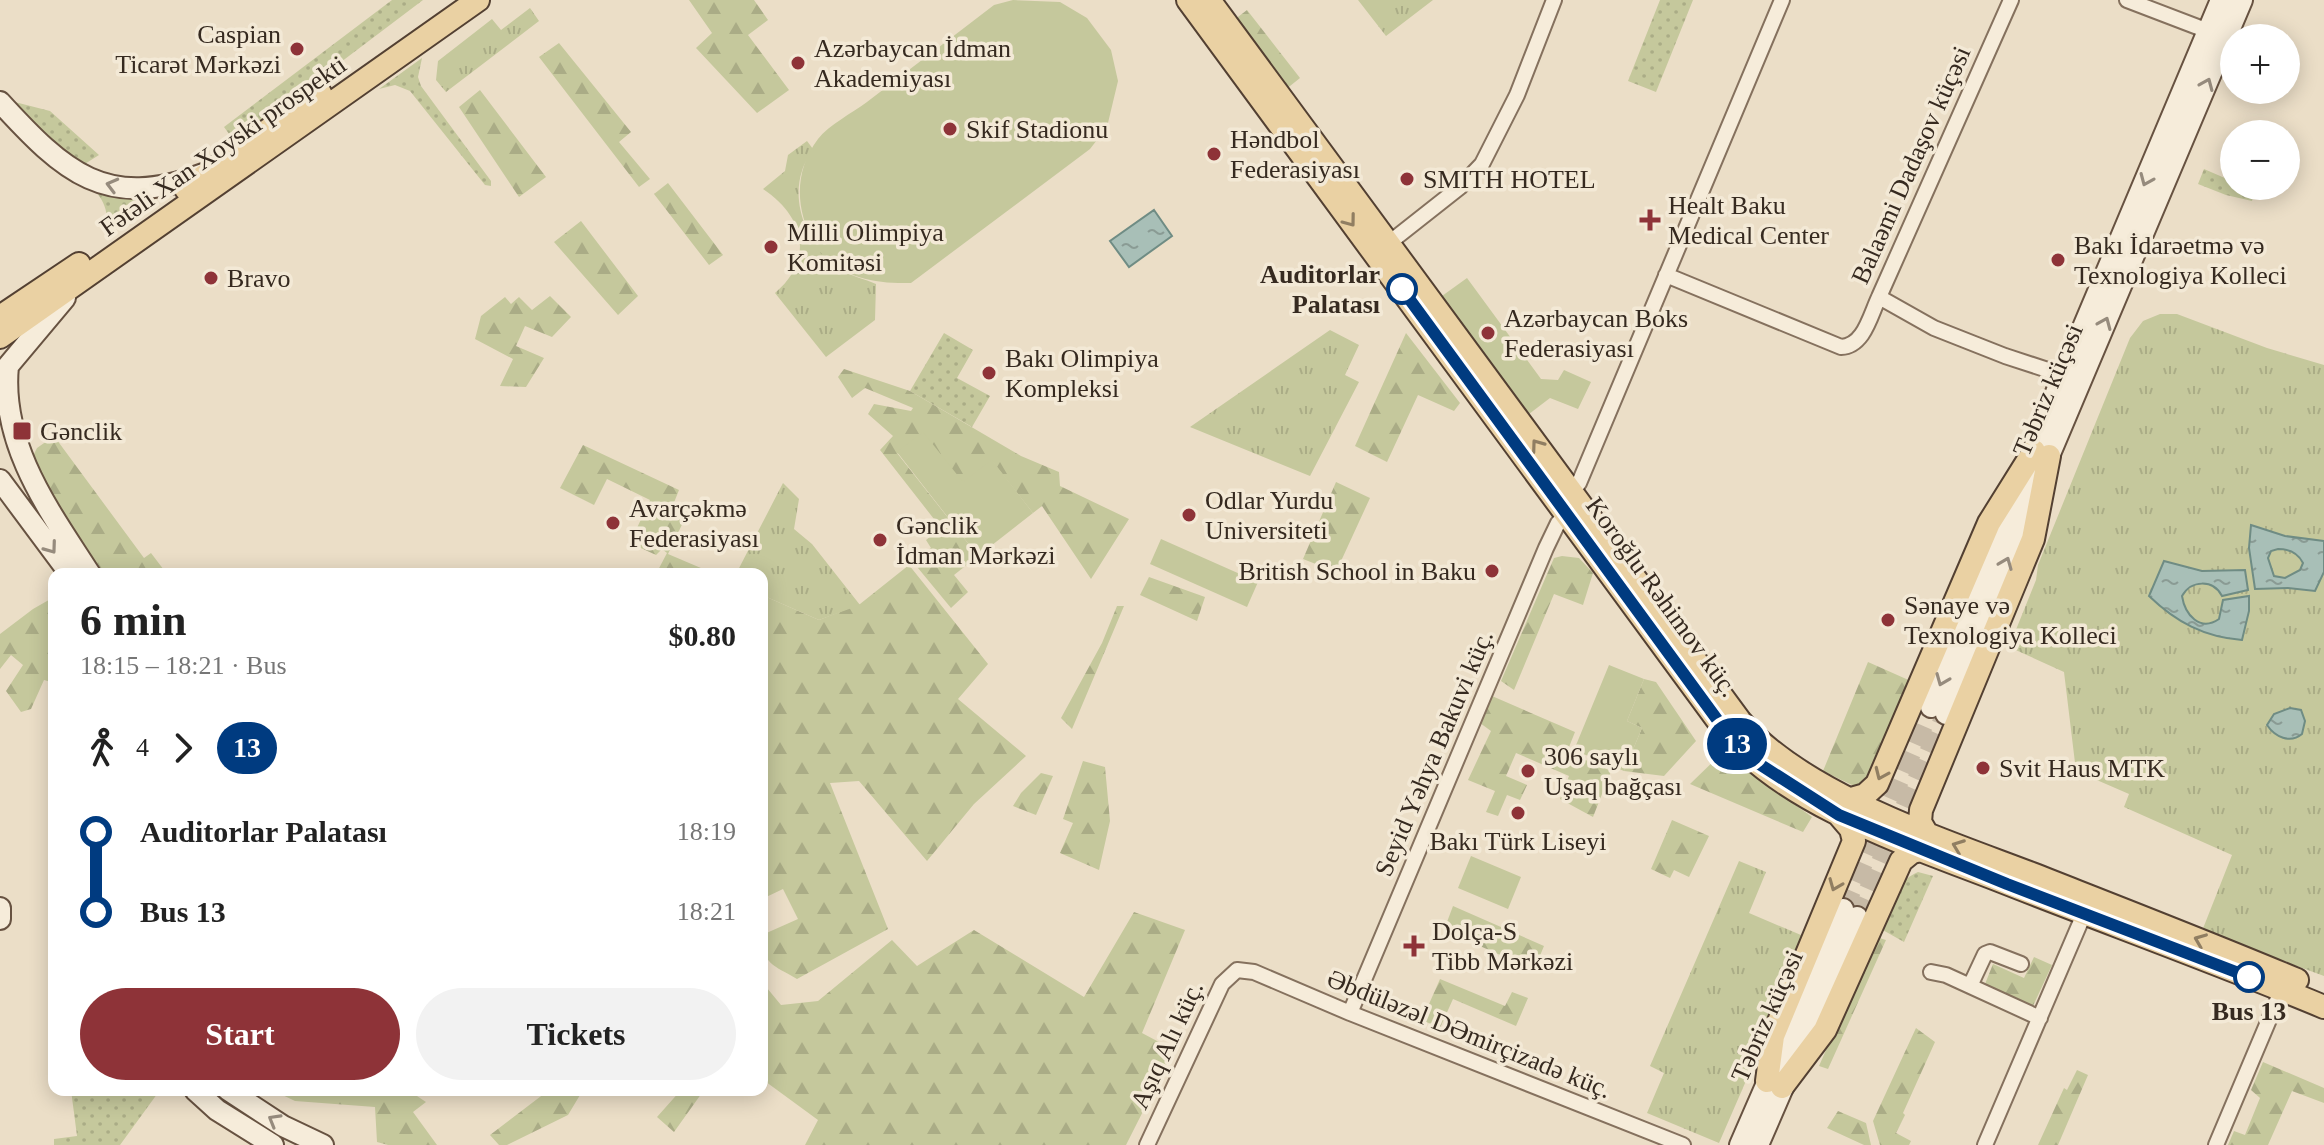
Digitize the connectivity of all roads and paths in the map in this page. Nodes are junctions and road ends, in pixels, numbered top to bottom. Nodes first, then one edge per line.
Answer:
1 (451, 0) edge
2 (478, 0) edge
3 (1188, 0) edge
4 (1209, 0) edge
5 (1554, 0) edge
6 (1782, 0) edge
7 (2011, 0) edge
8 (2127, 0) edge
9 (2221, 0) edge
10 (2242, 0) edge
11 (2218, 34) junction
12 (0, 102) edge
13 (214, 169) junction
14 (1389, 243) junction
15 (1666, 275) junction
16 (77, 283) junction
17 (1879, 297) junction
18 (0, 317) edge
19 (0, 337) edge
20 (4, 358) edge
21 (2063, 375) junction
22 (2041, 453) junction
23 (0, 480) edge
24 (1576, 485) junction
25 (1566, 515) junction
26 (66, 568) edge
27 (86, 568) edge
28 (1939, 710) tunnel mouth
29 (1845, 807) junction
30 (1924, 842) junction
31 (0, 908) edge
32 (1850, 913) tunnel mouth
33 (2084, 914) junction
34 (0, 919) edge
35 (2021, 964) dead end
36 (1237, 970) joint
37 (1931, 972) dead end
38 (1970, 986) junction
39 (2282, 989) junction
40 (2324, 991) edge
41 (2324, 1007) edge
42 (1350, 1013) junction
43 (2040, 1018) junction
44 (1775, 1084) junction
45 (204, 1096) edge
46 (237, 1096) edge
47 (273, 1145) edge
48 (323, 1145) edge
49 (1147, 1145) edge
50 (1683, 1145) edge
51 (1740, 1145) edge
52 (1758, 1145) edge
53 (1985, 1145) edge
54 (2216, 1145) edge

1 - 13 main road, Fətəli Xan Xoyski prospekti
2 - 16 main road, Fətəli Xan Xoyski prospekti
3 -> 25 main road, Koroğlu Rəhimov küç.
4 - 14 main road, Koroğlu Rəhimov küç.
5 - 14 street
6 - 15 street
7 - 17 street, Balaəmi Dadaşov küçəsi
8 - 11 street
9 - 11 main road, Təbriz küçəsi
10 - 11 main road, Təbriz küçəsi
11 -> 21 main road, Təbriz küçəsi
22 -> 11 main road, Təbriz küçəsi
13 -> 12 main road
13 - 18 main road, Fətəli Xan Xoyski prospekti
24 -> 14 main road, Koroğlu Rəhimov küç.
15 - 17 street, Balaəmi Dadaşov küçəsi
15 - 24 street
16 - 19 main road, Fətəli Xan Xoyski prospekti
16 - 20 main road
17 - 21 street
20 - 27 main road
21 - 22 main road, Təbriz küçəsi
22 - 28 main road, Təbriz küçəsi
22 -> 29 main road
30 -> 22 main road
23 -> 26 main road
24 - 29 main road, Koroğlu Rəhimov küç.
25 - 29 main road, Koroğlu Rəhimov küç.
25 - 42 street, Seyid Yəhya Bakuvi küç.
29 - 30 main road, Koroğlu Rəhimov küç.
29 -> 44 main road
30 - 33 main road, Koroğlu Rəhimov küç.
40 -> 30 main road, Koroğlu Rəhimov küç.
30 - 44 main road
31 - 34 main road
32 - 44 main road, Təbriz küçəsi
33 - 39 main road, Koroğlu Rəhimov küç.
33 - 43 street
35 - 38 street
36 - 42 street, Əbdüləzəl DƏmirçizadə küç.
36 - 49 street, Aşıq Alı küç.
37 - 38 street
38 - 43 street
39 - 41 main road, Koroğlu Rəhimov küç.
39 - 54 street
42 - 50 street, Əbdüləzəl DƏmirçizadə küç.
43 - 53 street
44 - 51 main road, Təbriz küçəsi
44 - 52 main road, Təbriz küçəsi
45 - 47 main road
48 -> 46 main road

